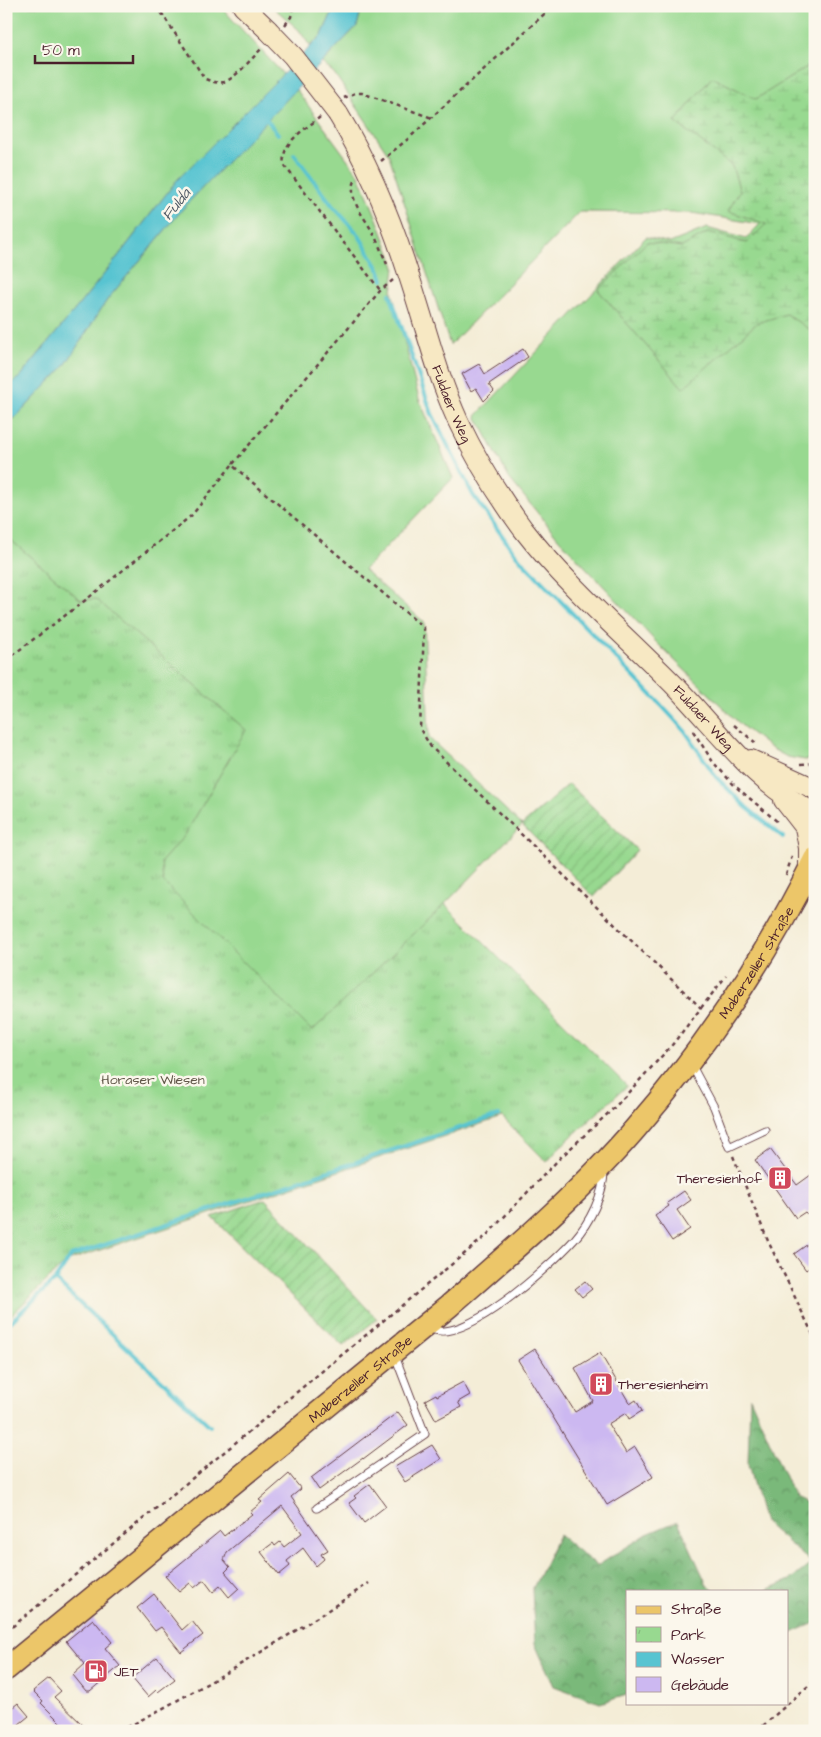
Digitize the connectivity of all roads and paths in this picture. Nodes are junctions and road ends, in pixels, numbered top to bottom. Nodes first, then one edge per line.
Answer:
1 (157, 6) edge
2 (243, 6) edge
3 (293, 6) edge
4 (553, 6) edge
5 (271, 35) junction
6 (335, 109) junction
7 (432, 118) junction
8 (379, 162) dead end
9 (358, 176) dead end
10 (380, 291) junction
11 (232, 465) junction
12 (6, 660) edge
13 (733, 724) dead end
14 (759, 746) dead end
15 (740, 756) junction
16 (815, 762) edge
17 (797, 772) junction
18 (815, 776) edge
19 (815, 789) edge
20 (778, 793) junction
21 (815, 813) edge
22 (794, 850) dead end
23 (812, 864) edge
24 (784, 880) dead end
25 (727, 976) dead end
26 (701, 1008) junction
27 (690, 1062) junction
28 (765, 1130) dead end
29 (729, 1147) junction
30 (602, 1163) junction
31 (427, 1325) junction
32 (815, 1339) edge
33 (393, 1352) junction
34 (317, 1508) dead end
35 (368, 1583) dead end
36 (6, 1632) edge
37 (6, 1669) edge
38 (815, 1680) edge
39 (788, 1704) edge
40 (788, 1704) edge
41 (120, 1731) edge
42 (757, 1731) edge

1 - 5 path
2 - 5 main road, Fuldaer Weg
3 - 5 path
4 - 7 path
5 - 6 main road, Fuldaer Weg, bridge
6 - 7 path
6 - 10 path
6 - 15 main road, Fuldaer Weg
7 - 8 path
9 - 10 path
10 - 11 path
11 - 12 path
11 - 26 path
13 - 14 path
15 - 17 main road, Fuldaer Weg
15 - 20 main road, Fuldaer Weg
16 - 17 path
17 - 18 main road
17 - 19 main road, Fuldaer Weg
20 - 21 main road, Fuldaer Weg
20 - 23 main road
22 - 24 path
23 - 27 main road, Maberzeller Straße
25 - 26 path
26 - 36 path
27 - 29 lane
27 - 30 main road, Maberzeller Straße
28 - 29 lane
29 - 32 path
30 - 31 main road, Maberzeller Straße
30 - 31 lane
31 - 33 main road, Maberzeller Straße
33 - 34 lane
33 - 37 main road, Maberzeller Straße
35 - 41 path
38 - 40 path
39 - 42 path

